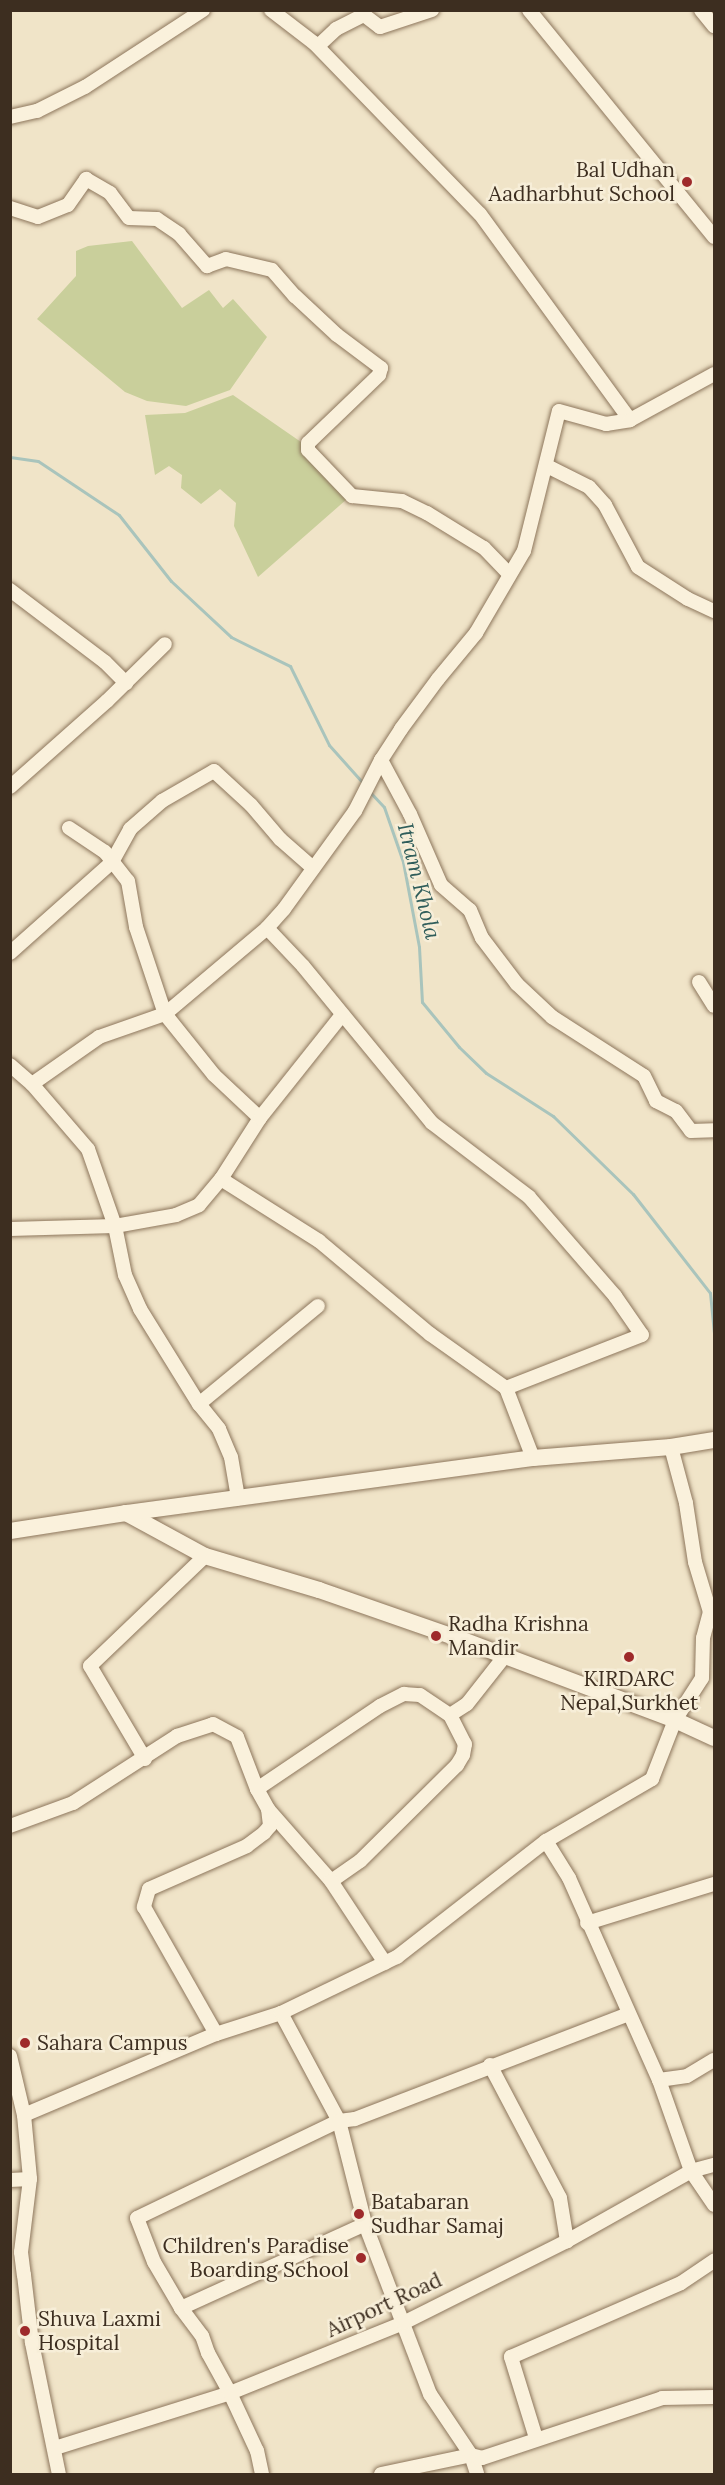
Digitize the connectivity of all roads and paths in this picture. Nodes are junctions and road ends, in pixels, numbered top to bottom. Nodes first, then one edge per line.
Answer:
1 (203, 10) edge
2 (271, 10) edge
3 (432, 10) edge
4 (530, 10) edge
5 (701, 10) edge
6 (714, 26) edge
7 (318, 46) junction
8 (10, 117) edge
9 (10, 208) edge
10 (714, 237) edge
11 (714, 374) edge
12 (630, 420) junction
13 (547, 466) junction
14 (509, 574) junction
15 (10, 590) edge
16 (714, 611) edge
17 (165, 644) dead end
18 (126, 683) junction
19 (381, 760) junction
20 (11, 784) edge
21 (69, 828) dead end
22 (112, 862) junction
23 (313, 868) junction
24 (267, 928) junction
25 (10, 953) edge
26 (699, 982) dead end
27 (714, 1006) edge
28 (165, 1014) junction
29 (342, 1015) junction
30 (10, 1065) edge
31 (32, 1084) junction
32 (260, 1118) junction
33 (714, 1130) edge
34 (221, 1179) junction
35 (115, 1226) junction
36 (10, 1228) edge
37 (318, 1306) dead end
38 (506, 1388) junction
39 (200, 1404) junction
40 (714, 1440) edge
41 (671, 1447) junction
42 (533, 1458) junction
43 (238, 1498) junction
44 (126, 1513) junction
45 (10, 1531) edge
46 (205, 1556) junction
47 (504, 1657) junction
48 (450, 1715) junction
49 (675, 1720) junction
50 (714, 1738) edge
51 (145, 1759) junction
52 (256, 1789) junction
53 (268, 1809) junction
54 (10, 1826) edge
55 (546, 1841) junction
56 (331, 1881) junction
57 (714, 1884) edge
58 (587, 1923) junction
59 (385, 1963) junction
60 (281, 2013) junction
61 (628, 2014) junction
62 (216, 2034) junction
63 (10, 2056) edge
64 (714, 2060) edge
65 (490, 2066) junction
66 (659, 2080) junction
67 (14, 2090) edge
68 (24, 2115) junction
69 (339, 2121) junction
70 (714, 2165) edge
71 (691, 2171) junction
72 (30, 2178) junction
73 (10, 2180) edge
74 (714, 2205) edge
75 (365, 2224) junction
76 (567, 2241) junction
77 (714, 2261) edge
78 (17, 2277) edge
79 (181, 2308) junction
80 (403, 2323) junction
81 (230, 2393) junction
82 (714, 2397) edge
83 (536, 2438) junction
84 (55, 2448) junction
85 (471, 2455) junction
86 (59, 2475) edge
87 (262, 2475) edge
88 (381, 2475) edge
89 (477, 2475) edge

1 - 8 street
2 - 7 street
3 - 7 street
4 - 10 street
5 - 6 street
7 - 12 street
9 - 14 street
11 - 12 street
12 - 13 street
13 - 14 street
13 - 16 street
14 - 19 street
15 - 18 street
17 - 18 street
18 - 20 street
19 - 23 street
19 - 33 street
21 - 22 street
22 - 23 street
22 - 25 street
22 - 28 street
23 - 24 street
24 - 28 street
24 - 29 street
26 - 27 street
28 - 31 street
28 - 32 street
29 - 32 street
29 - 38 street
30 - 31 street
31 - 35 street
32 - 34 street
34 - 35 street
34 - 38 street
35 - 36 street
35 - 39 street
37 - 39 street
38 - 42 street
39 - 43 street
40 - 41 street
41 - 42 street
41 - 49 street
42 - 43 street
43 - 44 street
44 - 45 street
44 - 46 street
46 - 47 street
46 - 51 street
47 - 48 street
47 - 49 street
48 - 52 street
48 - 56 street
49 - 50 street
49 - 55 street
51 - 52 street
51 - 54 street
52 - 53 street
53 - 56 street
53 - 62 street
55 - 58 street
55 - 59 street
56 - 59 street
57 - 58 street
58 - 61 street
59 - 60 street
60 - 62 street
60 - 69 street
61 - 65 street
61 - 66 street
62 - 68 street
63 - 67 street
64 - 66 street
65 - 69 street
65 - 76 street
66 - 71 street
67 - 68 street
68 - 72 street
69 - 75 street
69 - 79 street
70 - 71 street, Airport Road
71 - 74 street
71 - 76 street, Airport Road
72 - 73 street
72 - 78 street
75 - 79 street
75 - 80 street
76 - 80 street, Airport Road
77 - 83 street
78 - 84 street
79 - 81 street
80 - 81 street, Airport Road
80 - 85 street
81 - 84 street, Airport Road
81 - 87 street
82 - 83 street
83 - 85 street
84 - 86 street
85 - 88 street
85 - 89 street

